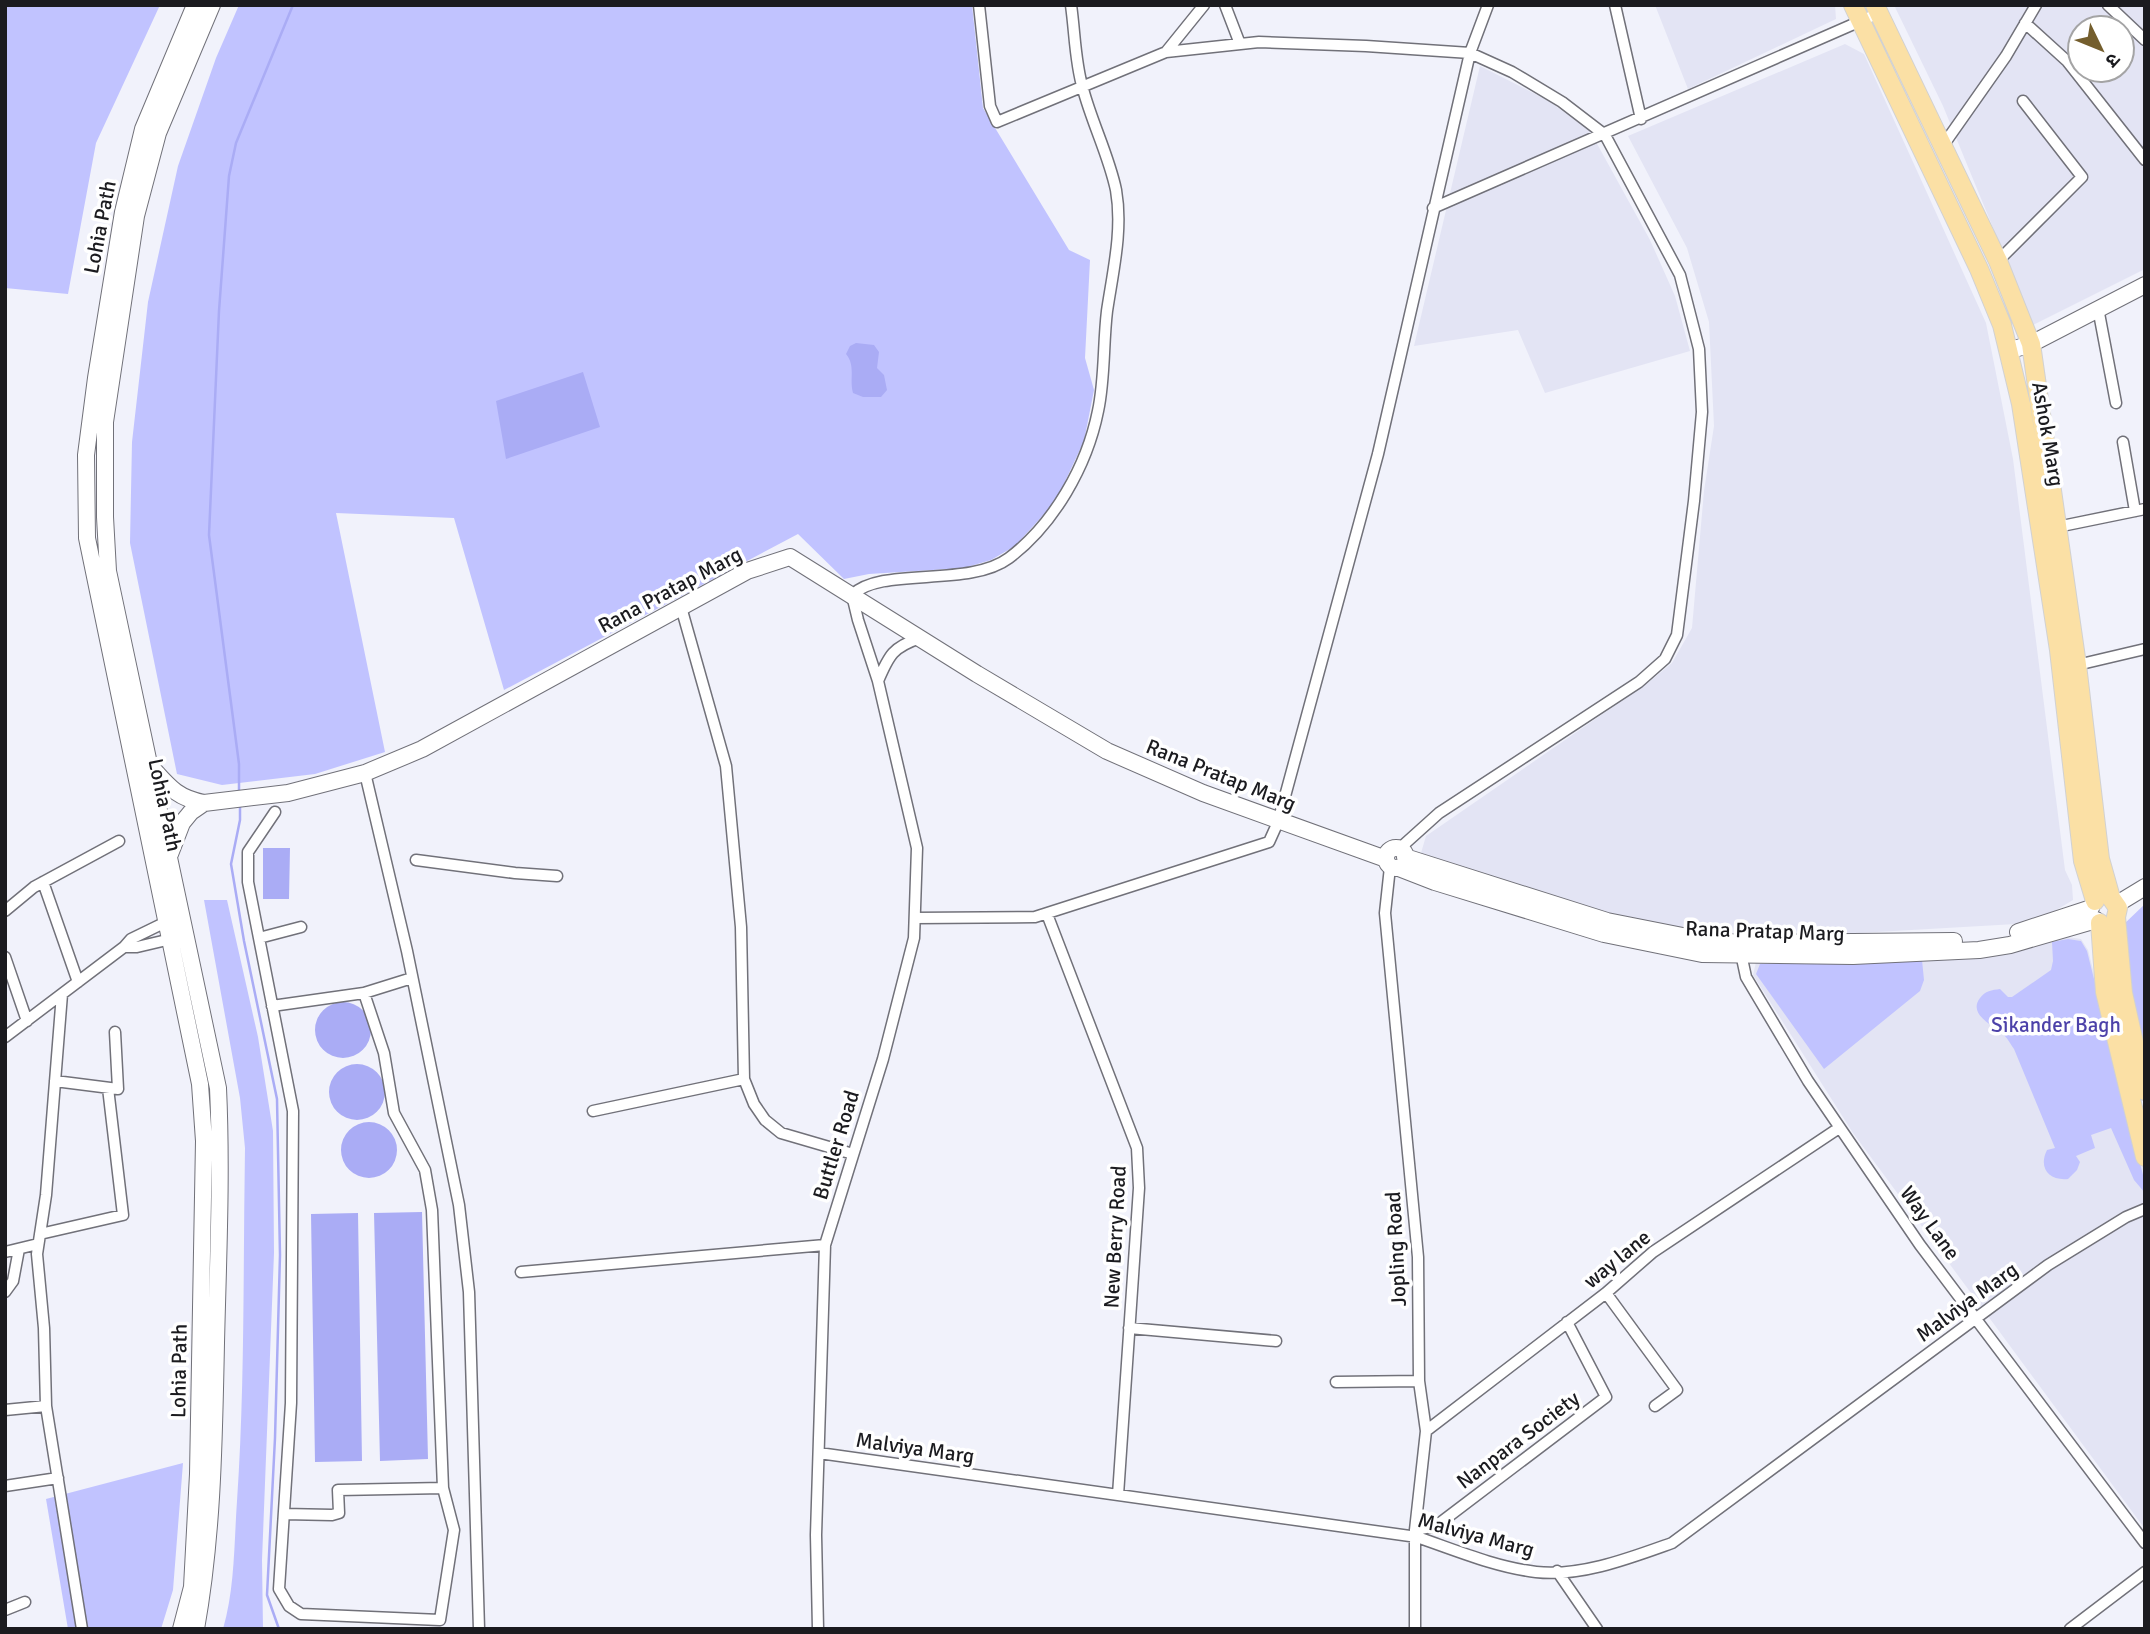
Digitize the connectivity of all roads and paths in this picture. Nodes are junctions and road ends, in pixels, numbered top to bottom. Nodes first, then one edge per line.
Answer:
1 (195, 5) edge
2 (212, 5) edge
3 (979, 5) edge
4 (1071, 5) edge
5 (1204, 5) edge
6 (1225, 5) edge
7 (1488, 5) edge
8 (1615, 5) edge
9 (1853, 5) edge
10 (2036, 5) edge
11 (2108, 5) edge
12 (1877, 9) edge
13 (1861, 22) junction
14 (2025, 23) junction
15 (2145, 40) edge
16 (1240, 44) junction
17 (1166, 52) junction
18 (1470, 53) junction
19 (1082, 86) junction
20 (2023, 101) dead end
21 (1641, 119) junction
22 (1605, 135) junction
23 (1942, 147) junction
24 (2145, 160) edge
25 (1433, 208) junction
26 (1998, 261) junction
27 (2145, 285) edge
28 (2098, 308) junction
29 (2031, 344) junction
30 (2008, 351) junction
31 (2116, 403) dead end
32 (2123, 442) dead end
33 (2140, 510) edge
34 (2057, 527) junction
35 (852, 595) junction
36 (681, 607) junction
37 (920, 638) junction
38 (2145, 649) edge
39 (2077, 665) junction
40 (878, 681) junction
41 (151, 767) junction
42 (365, 773) junction
43 (208, 802) junction
44 (275, 812) dead end
45 (1278, 822) junction
46 (119, 841) dead end
47 (170, 854) junction
48 (416, 860) dead end
49 (1396, 860) junction
50 (557, 876) dead end
51 (43, 882) junction
52 (2145, 887) edge
53 (2104, 910) junction
54 (5, 911) edge
55 (1047, 914) junction
56 (915, 918) junction
57 (168, 921) junction
58 (301, 927) dead end
59 (259, 938) junction
60 (171, 939) junction
61 (124, 947) junction
62 (1740, 949) junction
63 (5, 957) edge
64 (412, 978) junction
65 (78, 982) junction
66 (10, 986) edge
67 (364, 993) junction
68 (62, 994) junction
69 (272, 1006) junction
70 (27, 1021) junction
71 (116, 1032) dead end
72 (5, 1037) edge
73 (744, 1079) junction
74 (55, 1081) junction
75 (108, 1088) junction
76 (2145, 1091) edge
77 (593, 1111) dead end
78 (1839, 1128) junction
79 (853, 1154) junction
80 (2145, 1157) edge
81 (2145, 1209) edge
82 (39, 1239) junction
83 (825, 1245) junction
84 (19, 1249) junction
85 (5, 1252) edge
86 (521, 1272) dead end
87 (5, 1292) edge
88 (1606, 1293) junction
89 (1977, 1319) junction
90 (1567, 1322) junction
91 (1129, 1328) junction
92 (1276, 1341) dead end
93 (1419, 1381) junction
94 (1336, 1382) dead end
95 (46, 1406) junction
96 (1655, 1406) dead end
97 (5, 1410) edge
98 (1426, 1431) junction
99 (819, 1453) junction
100 (58, 1478) junction
101 (5, 1486) edge
102 (443, 1489) junction
103 (1118, 1495) junction
104 (284, 1514) junction
105 (1416, 1534) junction
106 (2145, 1543) edge
107 (1557, 1571) junction
108 (2145, 1572) edge
109 (25, 1602) dead end
110 (5, 1610) edge
111 (82, 1629) edge
112 (181, 1629) edge
113 (196, 1629) edge
114 (479, 1629) edge
115 (818, 1629) edge
116 (1415, 1629) edge
117 (1597, 1629) edge
118 (2070, 1629) edge

1 - 57 main road, Lohia Path
2 - 41 main road, Lohia Path
3 - 19 street
4 - 19 street
5 - 17 street
6 - 16 street
7 - 18 street
8 - 21 street
9 - 13 main road, Ashok Marg
10 - 14 street
11 - 15 street
12 - 13 street
12 - 23 main road, Ashok Marg
13 - 21 street
13 - 30 main road, Ashok Marg
14 - 23 street
14 - 24 street
16 - 17 street
16 - 18 street
17 - 19 street
18 - 22 street
18 - 25 street
19 - 35 street
20 - 26 street
21 - 22 street
22 - 25 street
22 - 49 street
23 - 26 main road, Ashok Marg
25 - 45 street
26 - 29 main road, Ashok Marg
27 - 28 main road
28 - 29 main road
28 - 31 street
29 - 30 main road
29 - 34 main road, Ashok Marg
30 - 53 main road, Ashok Marg
32 - 33 street
33 - 34 street
34 - 39 main road, Ashok Marg
35 - 36 main road, Rana Pratap Marg
35 - 37 main road, Rana Pratap Marg
35 - 40 street, Buttler Road
36 - 42 main road, Rana Pratap Marg
36 - 73 street
37 - 40 street
37 - 45 main road, Rana Pratap Marg
38 - 39 street
39 - 53 main road, Ashok Marg
40 - 56 street, Buttler Road
41 - 43 main road
41 - 47 main road, Lohia Path
42 - 43 main road, Rana Pratap Marg
42 - 64 street
43 - 47 main road
44 - 59 street
45 - 49 main road, Rana Pratap Marg
45 - 55 street
46 - 51 street
47 - 113 main road, Lohia Path
48 - 50 street
49 - 62 main road, Rana Pratap Marg
49 - 93 street, Jopling Road
51 - 54 street
51 - 65 street
52 - 53 main road, Rana Pratap Marg
53 - 62 main road, Rana Pratap Marg
53 - 76 main road, Ashok Marg
53 - 80 main road, Ashok Marg
55 - 56 street
55 - 91 street, New Berry Road
56 - 79 street, Buttler Road
57 - 60 main road, Lohia Path
57 - 61 street
58 - 59 street
59 - 69 street
60 - 61 street
60 - 112 main road, Lohia Path
61 - 65 street
62 - 78 street, Way Lane
63 - 66 street
64 - 67 street
64 - 114 street
65 - 68 street
66 - 70 street
67 - 69 street
67 - 102 street
68 - 70 street
68 - 74 street
69 - 104 street
70 - 72 street
71 - 75 street
73 - 77 street
73 - 79 street
74 - 75 street
74 - 82 street
75 - 82 street
78 - 88 street, way lane
78 - 89 street, Way Lane
79 - 83 street, Buttler Road
81 - 89 street, Malviya Marg
82 - 84 street
82 - 95 street
83 - 86 street
83 - 99 street, Buttler Road
84 - 85 street
84 - 87 street
88 - 90 street, way lane
88 - 96 street
89 - 106 street, Way Lane
89 - 107 street, Malviya Marg
90 - 98 street, way lane
90 - 105 street, Nanpara Society
91 - 92 street
91 - 103 street, New Berry Road
93 - 94 street
93 - 98 street, Jopling Road
95 - 97 street
95 - 100 street
98 - 105 street, Jopling Road
99 - 103 street, Malviya Marg
99 - 115 street, Buttler Road
100 - 101 street
100 - 111 street
102 - 104 street
102 - 104 street
103 - 105 street, Malviya Marg
105 - 107 street, Malviya Marg
105 - 116 street, Jopling Road
107 - 117 street
108 - 118 street
109 - 110 street

